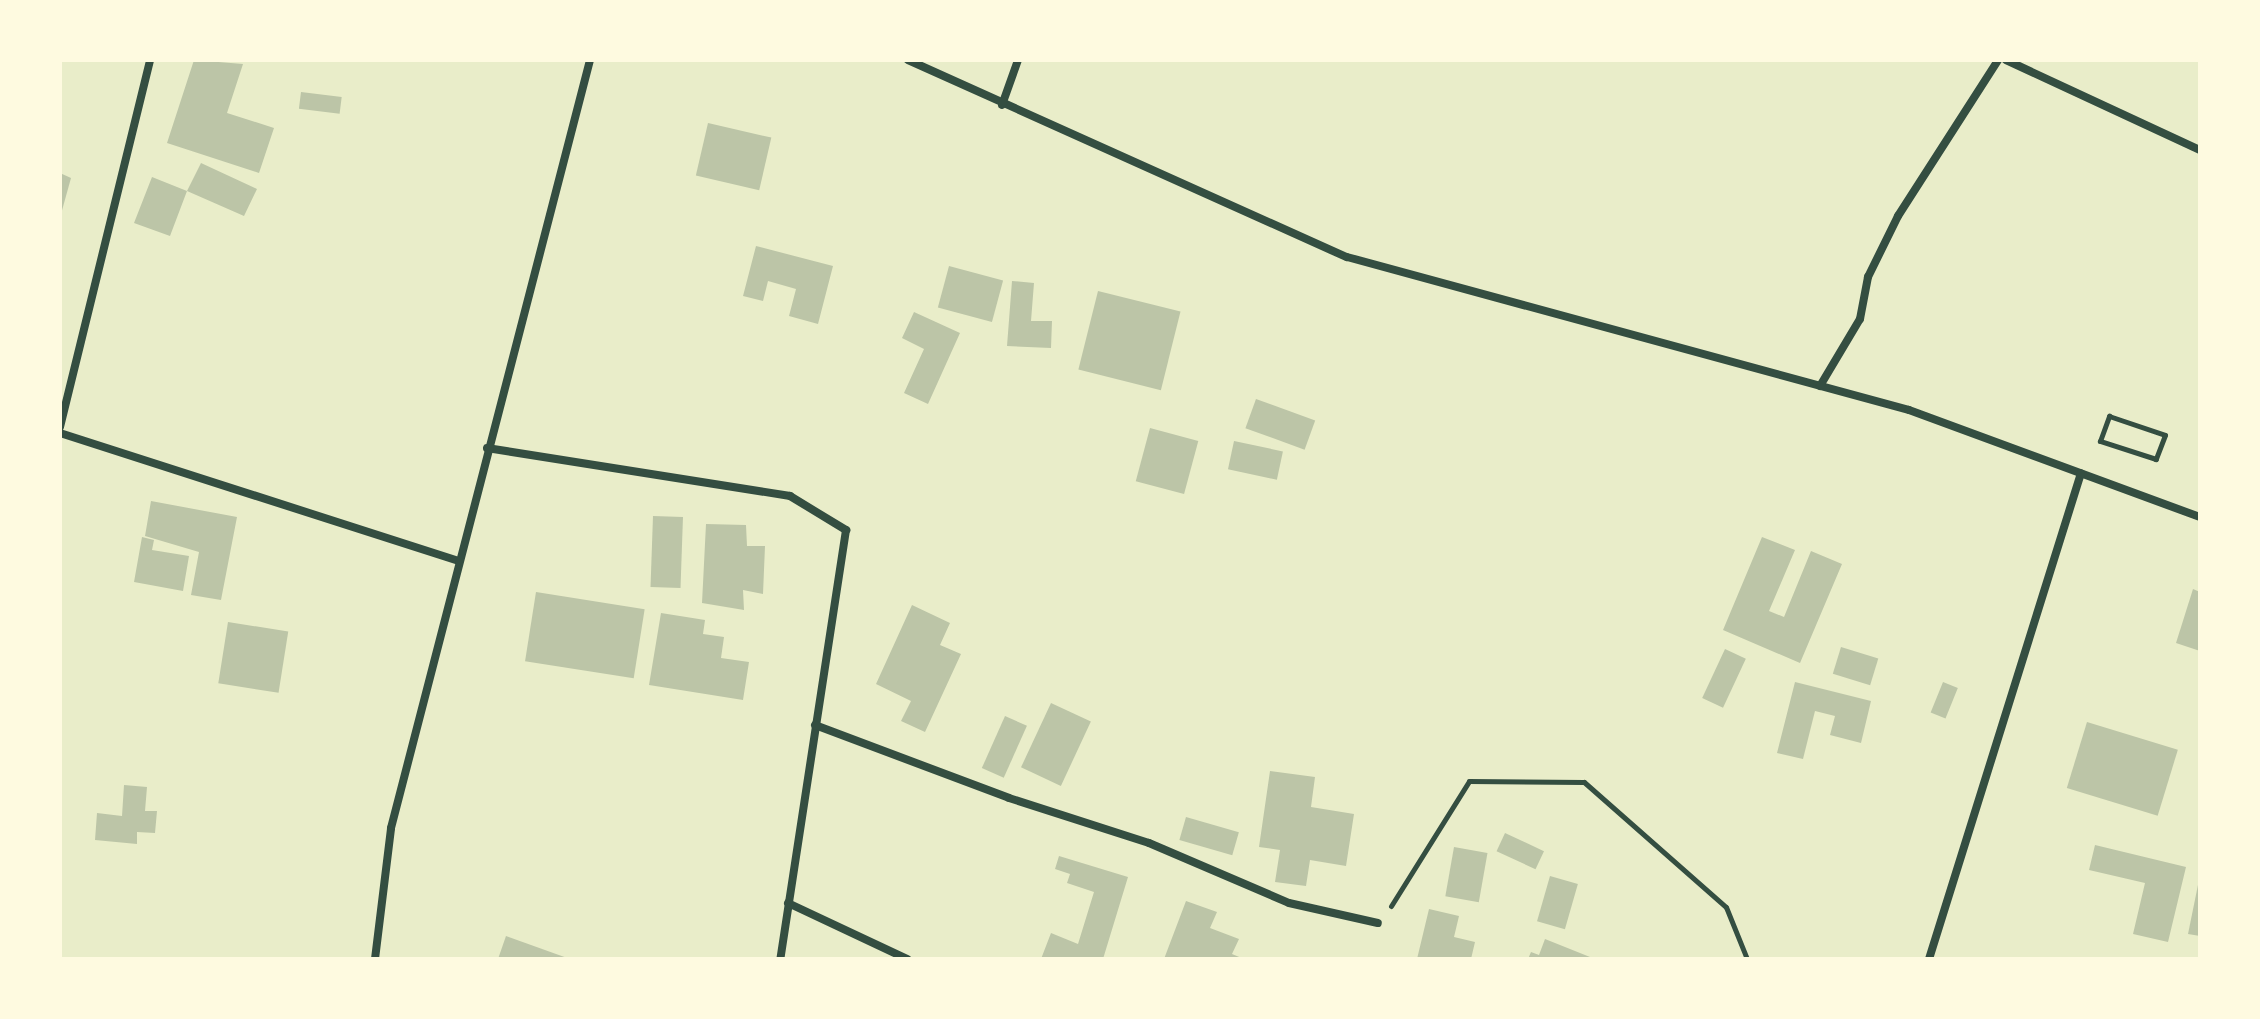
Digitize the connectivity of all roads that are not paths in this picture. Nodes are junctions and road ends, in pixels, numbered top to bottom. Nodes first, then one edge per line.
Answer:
1 (150, 60) edge
2 (590, 60) edge
3 (908, 60) edge
4 (1018, 60) edge
5 (1998, 60) edge
6 (2006, 60) edge
7 (1002, 105) junction
8 (2200, 150) edge
9 (1820, 386) junction
10 (60, 430) edge
11 (487, 448) junction
12 (2081, 473) junction
13 (2200, 517) edge
14 (458, 561) junction
15 (815, 725) junction
16 (788, 903) junction
17 (1378, 923) road end
18 (375, 959) edge
19 (780, 959) edge
20 (907, 959) edge
21 (1929, 959) edge

1 - 10 street
2 - 11 street
3 - 7 street
4 - 7 street
5 - 9 street
6 - 8 street
7 - 9 street
9 - 12 street
10 - 14 street
11 - 14 street
11 - 15 street
12 - 13 street
12 - 21 street
14 - 18 street
15 - 16 street
15 - 17 street
16 - 19 street
16 - 20 street

